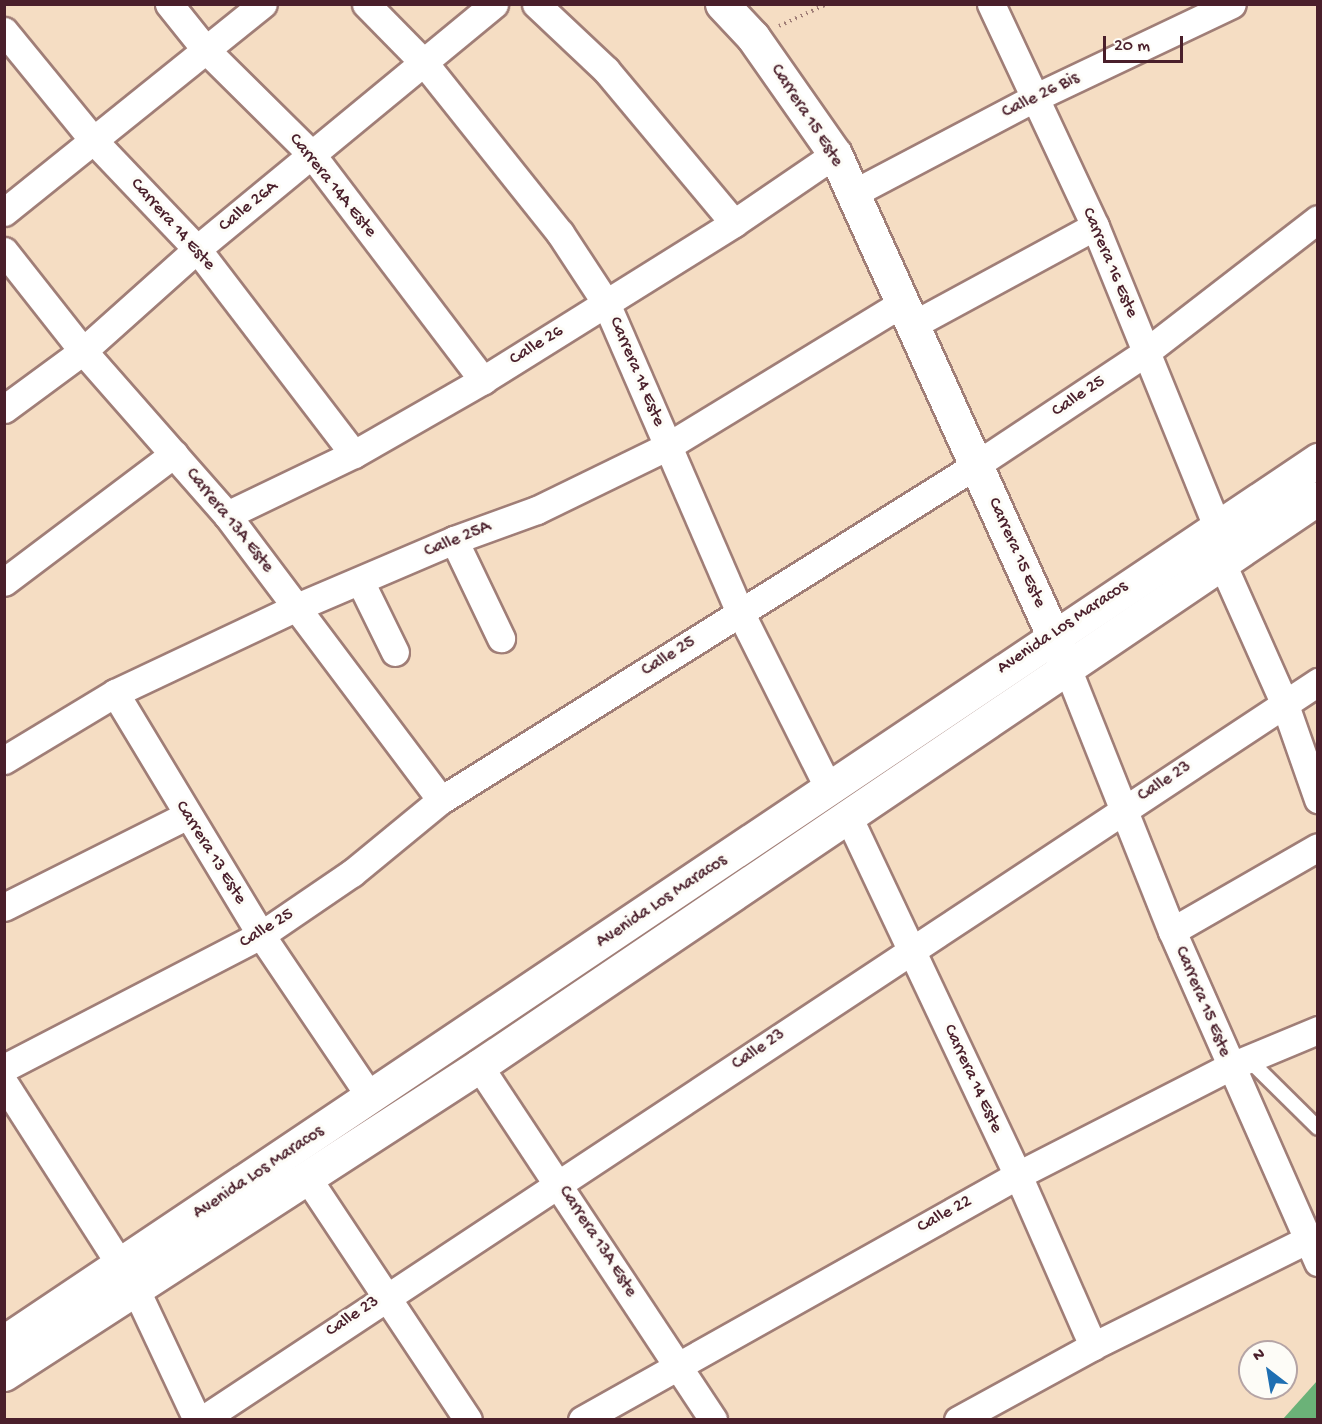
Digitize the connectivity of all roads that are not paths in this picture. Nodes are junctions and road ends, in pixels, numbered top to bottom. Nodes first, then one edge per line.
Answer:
1 (169, 4) edge
2 (263, 4) edge
3 (366, 4) edge
4 (494, 4) edge
5 (536, 4) edge
6 (722, 4) edge
7 (991, 4) edge
8 (1232, 4) edge
9 (4, 32) edge
10 (205, 49) junction
11 (425, 64) junction
12 (1032, 99) junction
13 (94, 141) junction
14 (835, 154) junction
15 (312, 155) junction
16 (852, 194) junction
17 (4, 212) edge
18 (1317, 219) edge
19 (734, 223) junction
20 (1095, 226) junction
21 (197, 249) junction
22 (4, 251) edge
23 (606, 303) junction
24 (906, 315) junction
25 (83, 351) junction
26 (1146, 352) junction
27 (483, 380) junction
28 (4, 409) edge
29 (668, 446) junction
30 (174, 454) junction
31 (354, 454) junction
32 (1317, 459) edge
33 (976, 465) junction
34 (1317, 498) edge
35 (227, 516) junction
36 (1217, 527) junction
37 (454, 540) junction
38 (1221, 561) junction
39 (360, 581) junction
40 (4, 582) edge
41 (297, 607) junction
42 (740, 612) junction
43 (1052, 634) junction
44 (501, 638) dead end
45 (395, 652) dead end
46 (1066, 665) junction
47 (1317, 682) edge
48 (115, 693) junction
49 (1285, 705) junction
50 (4, 760) edge
51 (441, 800) junction
52 (1317, 800) edge
53 (838, 801) junction
54 (1122, 809) junction
55 (186, 816) junction
56 (1317, 847) edge
57 (4, 907) edge
58 (1172, 931) junction
59 (261, 935) junction
60 (911, 949) junction
61 (1317, 1030) edge
62 (1239, 1064) junction
63 (479, 1066) junction
64 (4, 1068) edge
65 (4, 1083) edge
66 (371, 1098) junction
67 (1317, 1128) edge
68 (1018, 1175) junction
69 (308, 1179) junction
70 (559, 1183) junction
71 (1312, 1251) edge
72 (129, 1277) junction
73 (387, 1295) junction
74 (4, 1342) edge
75 (1093, 1346) junction
76 (676, 1364) junction
77 (4, 1374) edge
78 (197, 1419) edge
79 (202, 1419) edge
80 (468, 1419) edge
81 (582, 1419) edge
82 (713, 1419) edge
83 (958, 1419) edge

1 - 10 street, Carrera 14A Este
2 - 10 street
3 - 11 street, Carrera 14 Este
4 - 11 street, Calle 26A
5 - 19 street
6 - 14 street, Carrera 15 Este
7 - 12 street, Carrera 16 Este
8 - 12 street, Calle 26 Bis
9 - 13 street, Carrera 14 Este
10 - 13 street
10 - 15 street, Carrera 14A Este
11 - 15 street, Calle 26A
11 - 23 street, Carrera 14 Este
12 - 16 street, Calle 26 Bis
12 - 20 street, Carrera 16 Este
13 - 17 street
13 - 21 street, Carrera 14 Este
14 - 16 street, Carrera 15 Este
14 - 19 street, Calle 26
15 - 21 street, Calle 26A
15 - 27 street, Carrera 14A Este
16 - 24 street, Carrera 15 Este
18 - 26 street, Calle 25
19 - 23 street, Calle 26
20 - 24 street, Calle 25A
20 - 26 street, Carrera 16 Este
21 - 25 street, Calle 26A
21 - 31 street, Carrera 14 Este
22 - 25 street, Carrera 13A Este
23 - 27 street, Calle 26
23 - 29 street, Carrera 14 Este
24 - 29 street, Calle 25A
24 - 33 street, Carrera 15 Este
25 - 28 street, Calle 26A
25 - 30 street, Carrera 13A Este
26 - 33 street, Calle 25
26 - 36 street, Carrera 16 Este
27 - 31 street, Calle 26
29 - 37 street, Calle 25A
29 - 42 street, Carrera 14 Este
30 - 35 street, Carrera 13A Este
30 - 40 street
31 - 35 street, Calle 26
32 - 36 street, Avenida Los Maracos
33 - 42 street, Calle 25
33 - 43 street, Carrera 15 Este
34 - 38 street, Avenida Los Maracos
35 - 41 street, Carrera 13A Este
36 - 43 street, Avenida Los Maracos
37 - 39 street, Calle 25A
37 - 44 street
38 - 46 street, Avenida Los Maracos
38 - 49 street
39 - 41 street, Calle 25A
39 - 45 street
41 - 48 street, Calle 25A
41 - 51 street, Carrera 13A Este
42 - 51 street, Calle 25
42 - 53 street, Carrera 14 Este
43 - 46 street, Carrera 15 Este
43 - 53 street, Avenida Los Maracos
46 - 53 street, Avenida Los Maracos
46 - 54 street, Carrera 15 Este
47 - 49 street, Calle 23
48 - 50 street, Calle 25A
48 - 55 street, Carrera 13 Este
49 - 52 street
49 - 54 street, Calle 23
51 - 59 street, Calle 25
53 - 60 street, Carrera 14 Este
53 - 63 street, Avenida Los Maracos
53 - 66 street, Avenida Los Maracos
54 - 58 street, Carrera 15 Este
54 - 60 street, Calle 23
55 - 57 street
55 - 59 street, Carrera 13 Este
56 - 58 street
58 - 62 street, Carrera 15 Este
59 - 64 street, Calle 25
59 - 66 street, Carrera 13 Este
60 - 68 street, Carrera 14 Este
60 - 70 street, Calle 23
61 - 62 street, Calle 22
62 - 67 lane
62 - 68 street, Calle 22
62 - 71 street, Carrera 15 Este
63 - 69 street, Avenida Los Maracos
63 - 70 street, Carrera 13A Este
65 - 72 street
66 - 72 street, Avenida Los Maracos
68 - 75 street, Carrera 14 Este
68 - 76 street, Calle 22
69 - 72 street, Avenida Los Maracos
69 - 73 street
70 - 73 street, Calle 23
70 - 76 street, Carrera 13A Este
71 - 75 street
72 - 74 street, Avenida Los Maracos
72 - 77 street, Avenida Los Maracos
72 - 78 street
73 - 79 street, Calle 23
73 - 80 street
75 - 83 street
76 - 81 street, Calle 22
76 - 82 street, Carrera 13A Este

